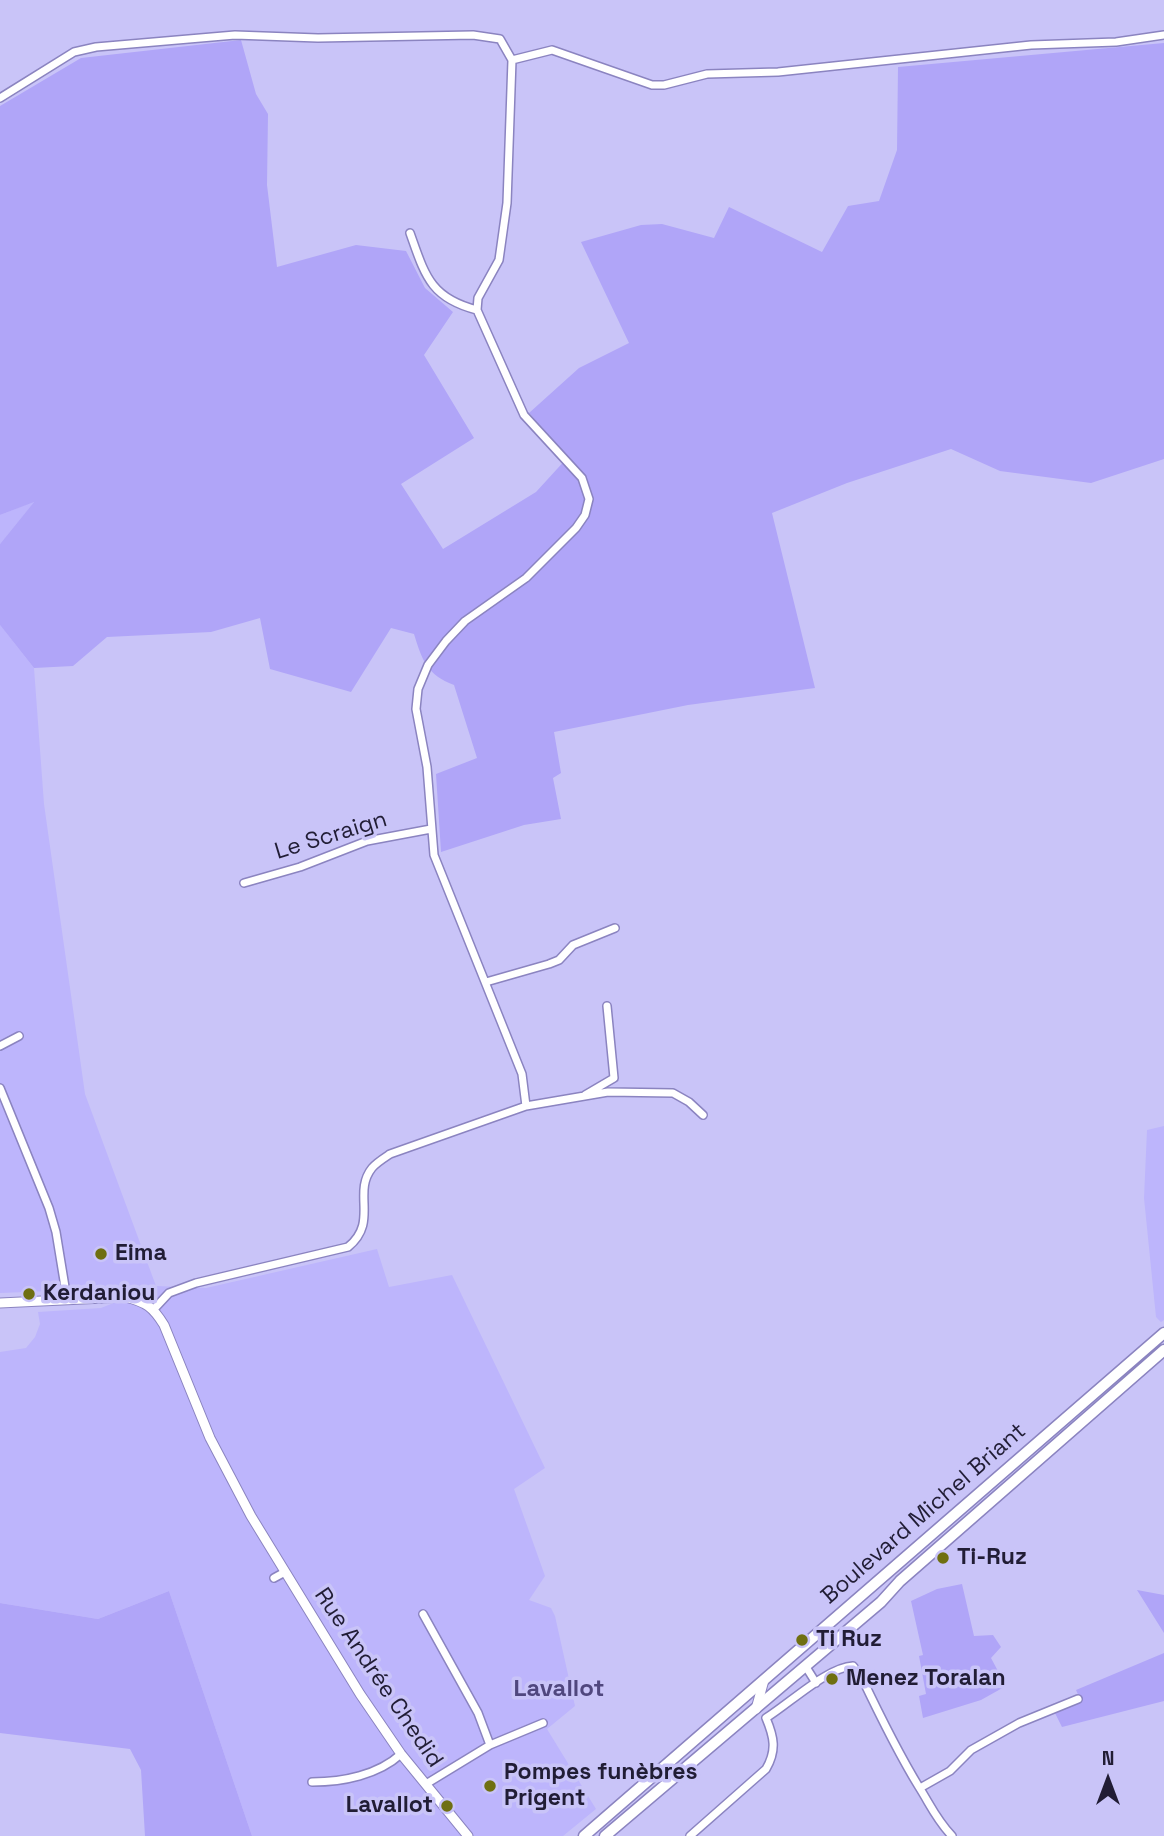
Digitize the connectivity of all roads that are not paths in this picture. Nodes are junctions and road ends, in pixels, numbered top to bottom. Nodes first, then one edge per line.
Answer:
1 (1164, 35) edge
2 (512, 60) junction
3 (0, 98) edge
4 (410, 233) dead end
5 (477, 310) junction
6 (431, 829) junction
7 (244, 883) dead end
8 (615, 928) dead end
9 (486, 982) junction
10 (607, 1006) dead end
11 (19, 1036) dead end
12 (0, 1046) edge
13 (0, 1088) edge
14 (581, 1097) junction
15 (526, 1106) junction
16 (703, 1115) dead end
17 (67, 1299) junction
18 (0, 1303) edge
19 (154, 1309) junction
20 (1164, 1333) edge
21 (1164, 1350) edge
22 (285, 1572) junction
23 (274, 1578) dead end
24 (423, 1614) dead end
25 (806, 1667) junction
26 (764, 1680) junction
27 (816, 1683) junction
28 (1077, 1699) dead end
29 (755, 1710) junction
30 (766, 1718) junction
31 (543, 1723) dead end
32 (490, 1745) junction
33 (401, 1754) junction
34 (312, 1782) dead end
35 (426, 1784) junction
36 (919, 1788) junction
37 (468, 1836) edge
38 (584, 1836) edge
39 (605, 1836) edge
40 (690, 1836) edge
41 (952, 1836) edge

1 - 2 street
2 - 3 street
2 - 5 street
4 - 5 street
5 - 6 street
6 - 7 street, Le Scraign
6 - 9 street
8 - 9 street
9 - 15 street
10 - 14 street
11 - 12 street
13 - 17 street
14 - 15 street
14 - 16 street
15 - 19 street
17 - 18 street
17 - 19 street
19 - 22 street, Rue Andrée Chedid
20 - 26 main road, Boulevard Michel Briant
21 - 25 main road, Boulevard Michel Briant
22 - 23 street
22 - 33 street, Rue Andrée Chedid
24 - 32 street
25 - 27 street
25 - 29 main road, Boulevard Michel Briant
26 - 29 street
26 - 38 main road, Boulevard Michel Briant
27 - 30 street
27 - 36 street
28 - 36 street
29 - 30 street
29 - 39 main road, Boulevard Michel Briant
30 - 40 street
31 - 32 street
32 - 35 street
33 - 34 street
33 - 35 street, Rue Andrée Chedid
35 - 37 street, Rue Andrée Chedid
36 - 41 street

